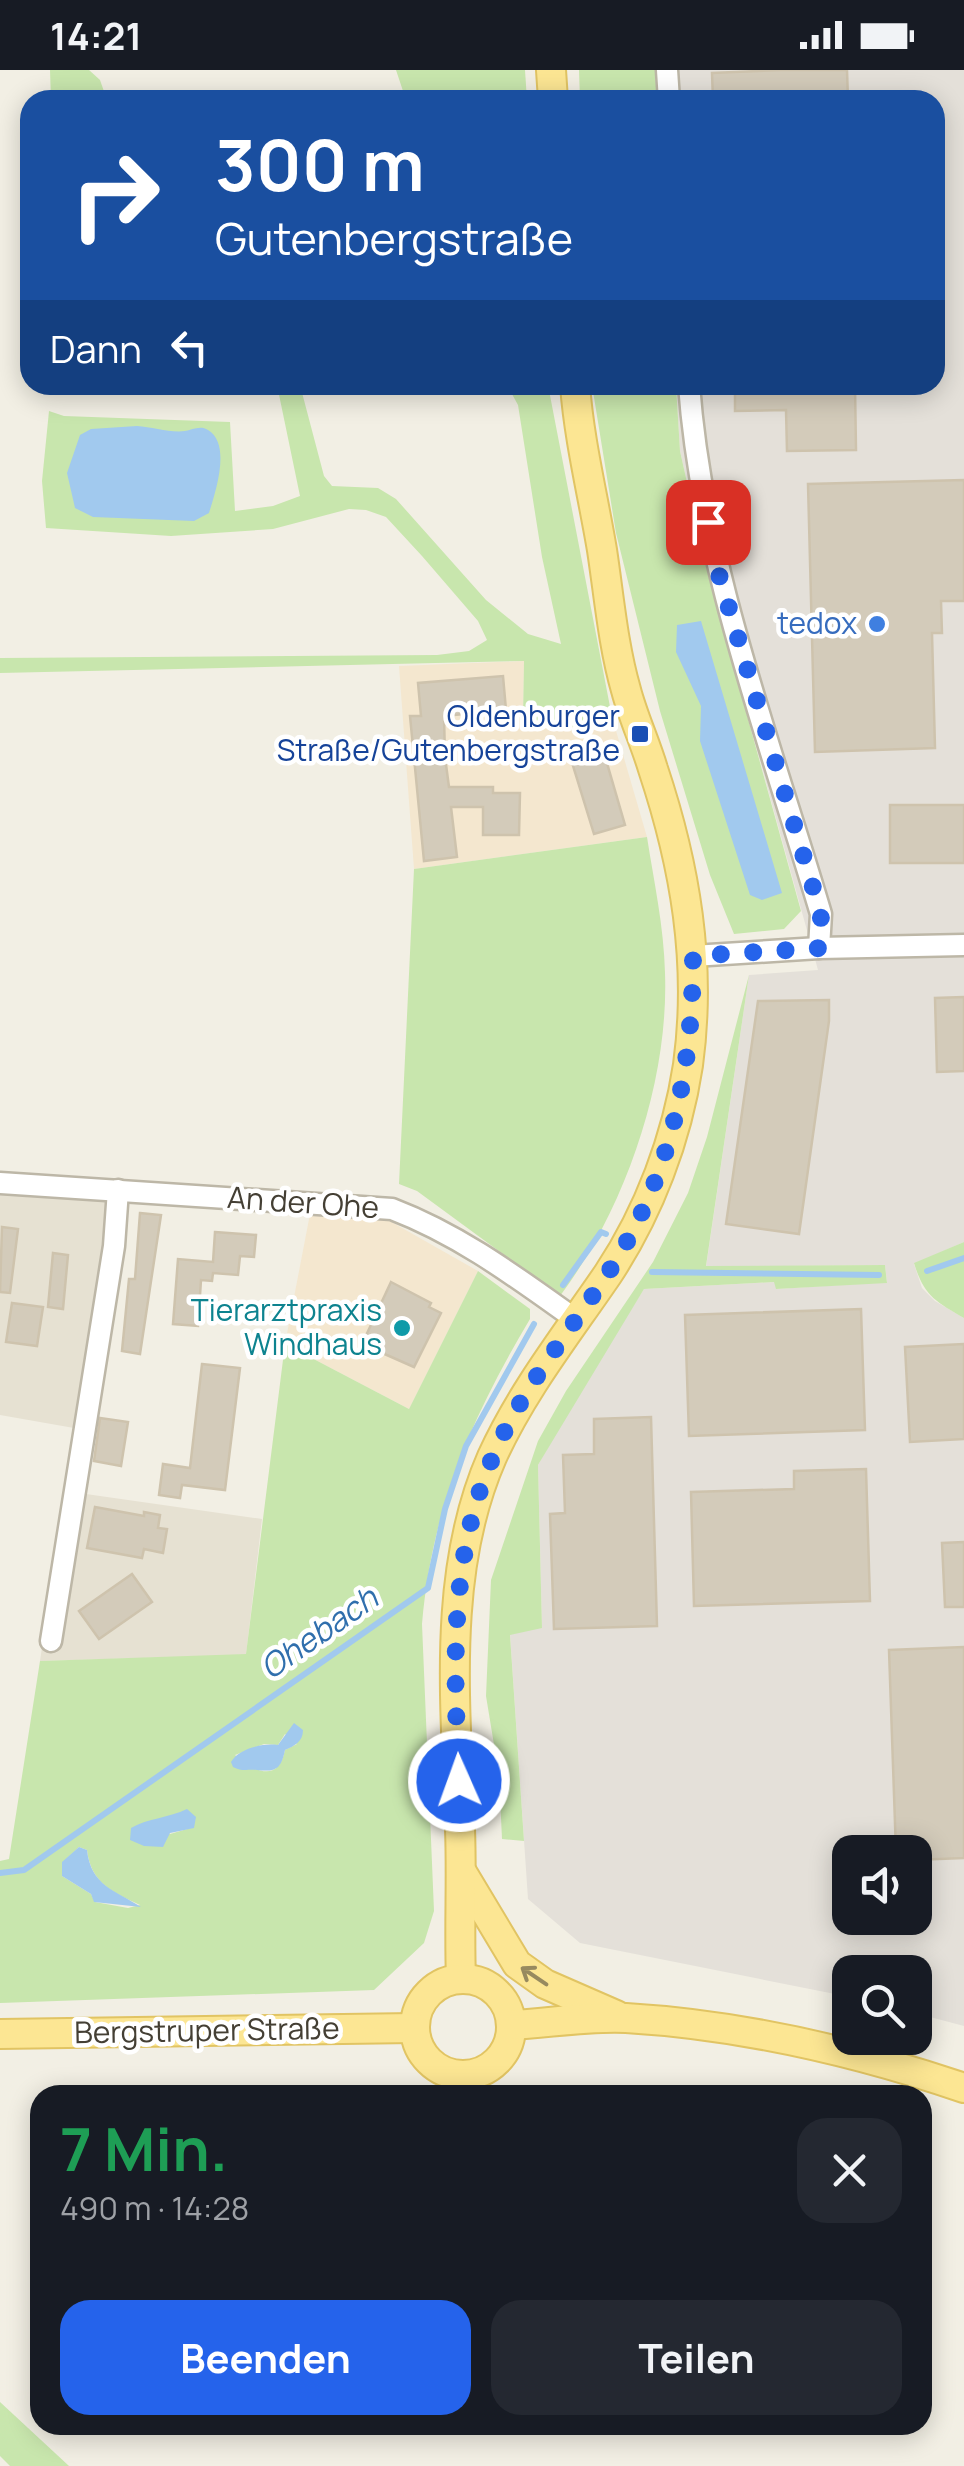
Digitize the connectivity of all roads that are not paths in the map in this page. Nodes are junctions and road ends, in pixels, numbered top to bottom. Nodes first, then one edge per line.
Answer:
1 (577, 395) edge
2 (690, 395) edge
3 (964, 946) edge
4 (820, 948) junction
5 (693, 956) junction
6 (0, 1183) edge
7 (118, 1190) junction
8 (575, 1319) junction
9 (51, 1641) dead end
10 (462, 1873) junction
11 (461, 1979) junction
12 (622, 2018) junction
13 (511, 2025) junction
14 (414, 2028) junction
15 (0, 2034) edge
16 (964, 2088) edge

1 - 5 main road
2 - 4 street
3 - 4 street
4 - 5 street
5 - 8 main road
6 - 7 street, An der Ohe
7 - 8 street, An der Ohe
7 - 9 street
8 - 10 main road
10 - 11 main road
12 -> 10 main road
11 - 13 main road
11 - 14 main road
12 - 13 main road
12 - 16 main road
13 - 14 main road
14 - 15 main road, Bergstruper Straße

